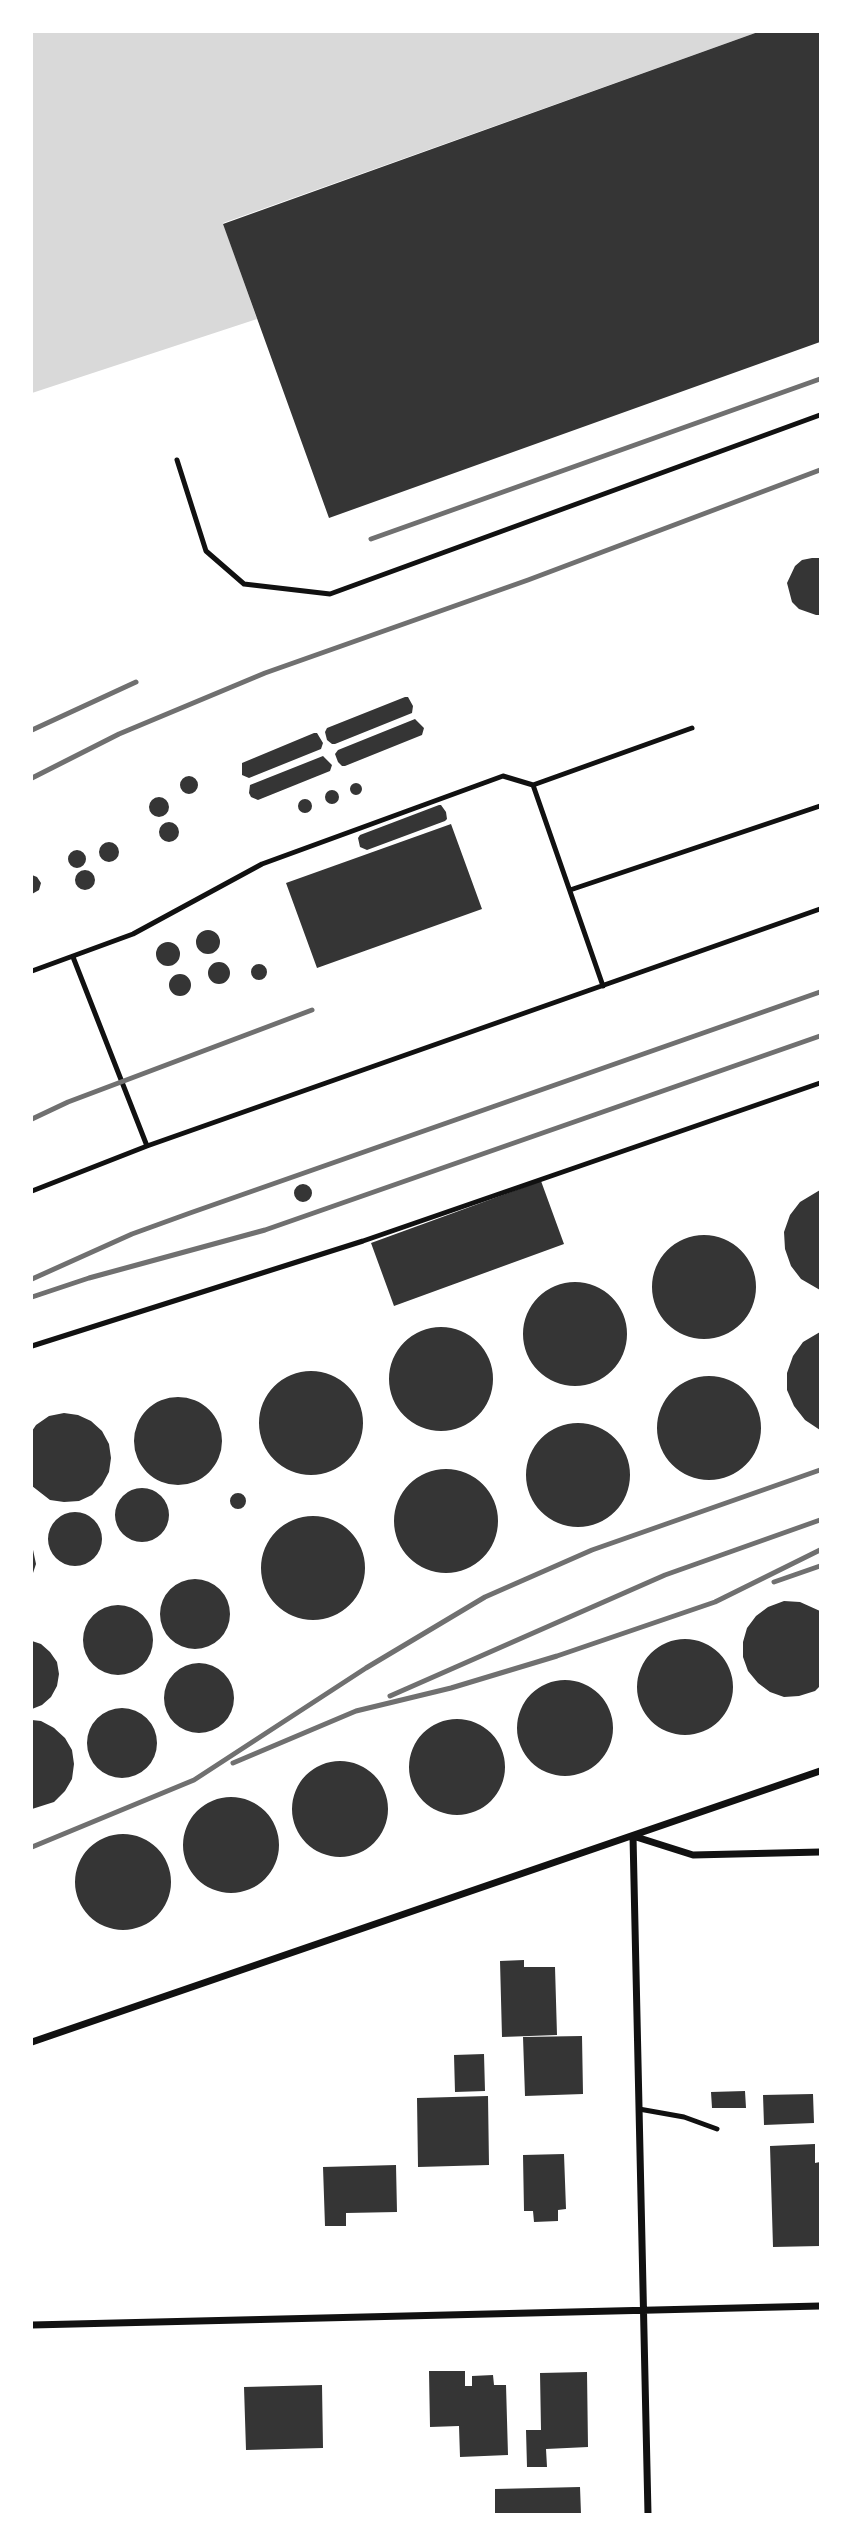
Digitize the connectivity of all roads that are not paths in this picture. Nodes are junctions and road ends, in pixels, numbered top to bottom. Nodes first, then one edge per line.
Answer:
1 (821, 415) edge
2 (177, 460) dead end
3 (692, 728) dead end
4 (533, 785) junction
5 (821, 806) edge
6 (570, 890) junction
7 (821, 909) edge
8 (73, 957) junction
9 (32, 971) edge
10 (603, 986) junction
11 (821, 1083) edge
12 (147, 1146) junction
13 (32, 1191) edge
14 (32, 1346) edge
15 (821, 1771) edge
16 (633, 1836) junction
17 (821, 1852) edge
18 (32, 2042) edge
19 (639, 2109) junction
20 (717, 2129) dead end
21 (821, 2306) edge
22 (643, 2310) junction
23 (32, 2325) edge
24 (648, 2515) edge

1 - 2 lane
3 - 4 lane
4 - 6 lane
4 - 8 lane
5 - 6 lane
6 - 10 lane
7 - 10 lane
8 - 9 lane
8 - 12 lane
10 - 12 lane
11 - 14 lane
12 - 13 lane
15 - 16 street
16 - 17 street
16 - 18 street
16 - 19 street
19 - 20 lane
19 - 22 street
21 - 22 street
22 - 23 street
22 - 24 street

